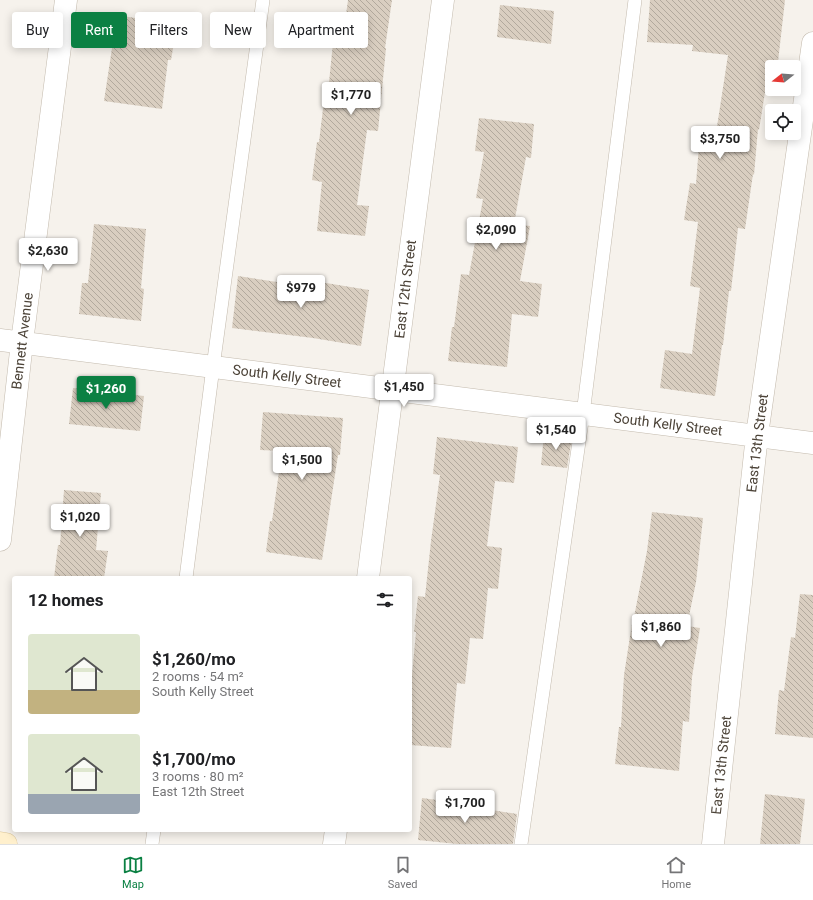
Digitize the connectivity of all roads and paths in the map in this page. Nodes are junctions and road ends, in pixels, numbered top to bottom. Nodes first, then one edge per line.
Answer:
1 (66, 0) edge
2 (264, 0) edge
3 (443, 0) edge
4 (635, 0) edge
5 (813, 43) edge
6 (0, 340) edge
7 (22, 342) junction
8 (213, 367) junction
9 (392, 390) junction
10 (583, 414) junction
11 (757, 435) junction
12 (813, 442) edge
13 (0, 540) edge
14 (186, 576) edge
15 (368, 576) edge
16 (154, 832) edge
17 (336, 832) edge
18 (0, 843) edge
19 (6, 844) edge
20 (152, 844) edge
21 (334, 844) edge
22 (521, 844) edge
23 (713, 844) edge

1 - 7 street, Bennett Avenue
2 - 8 lane
3 - 9 street, East 12th Street
4 - 10 lane
5 - 11 street, East 13th Street
6 - 7 street, South Kelly Street
7 - 8 street, South Kelly Street
7 - 13 street, Bennett Avenue
8 - 9 street, South Kelly Street
8 - 14 lane
9 - 10 street, South Kelly Street
9 - 15 street, East 12th Street
10 - 11 street, South Kelly Street
10 - 22 lane
11 - 12 street, South Kelly Street
11 - 23 street, East 13th Street
16 - 20 lane
17 - 21 street
18 - 19 main road

